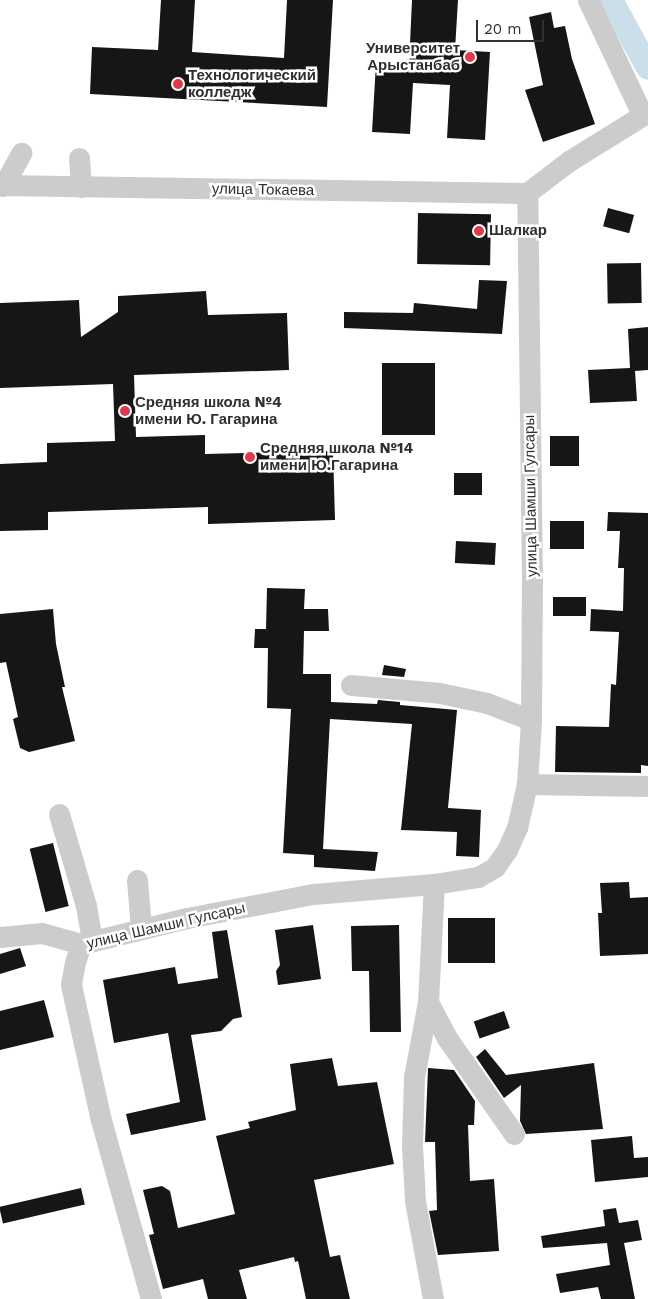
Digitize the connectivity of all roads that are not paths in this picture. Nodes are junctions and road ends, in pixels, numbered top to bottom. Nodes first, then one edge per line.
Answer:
1 (588, 0) edge
2 (645, 113) edge
3 (21, 153) dead end
4 (79, 158) dead end
5 (1, 186) edge
6 (80, 187) junction
7 (527, 193) junction
8 (352, 685) dead end
9 (531, 720) junction
10 (527, 784) junction
11 (648, 786) edge
12 (59, 814) dead end
13 (137, 880) dead end
14 (434, 884) junction
15 (141, 929) junction
16 (0, 937) edge
17 (86, 942) junction
18 (428, 1002) junction
19 (514, 1134) dead end
20 (151, 1299) edge
21 (433, 1299) edge

1 - 2 street
2 - 7 street
3 - 5 street
4 - 6 street
5 - 6 street, улица Токаева
6 - 7 street, улица Токаева
7 - 9 street, улица Шамши Гулсары
8 - 9 street
9 - 10 street, улица Шамши Гулсары
10 - 11 street
10 - 14 street, улица Шамши Гулсары
12 - 17 street
13 - 15 street
14 - 15 street, улица Шамши Гулсары
14 - 18 street
15 - 17 street, улица Шамши Гулсары
16 - 17 street
17 - 20 street, улица Шамши Гулсары
18 - 19 street
18 - 21 street

